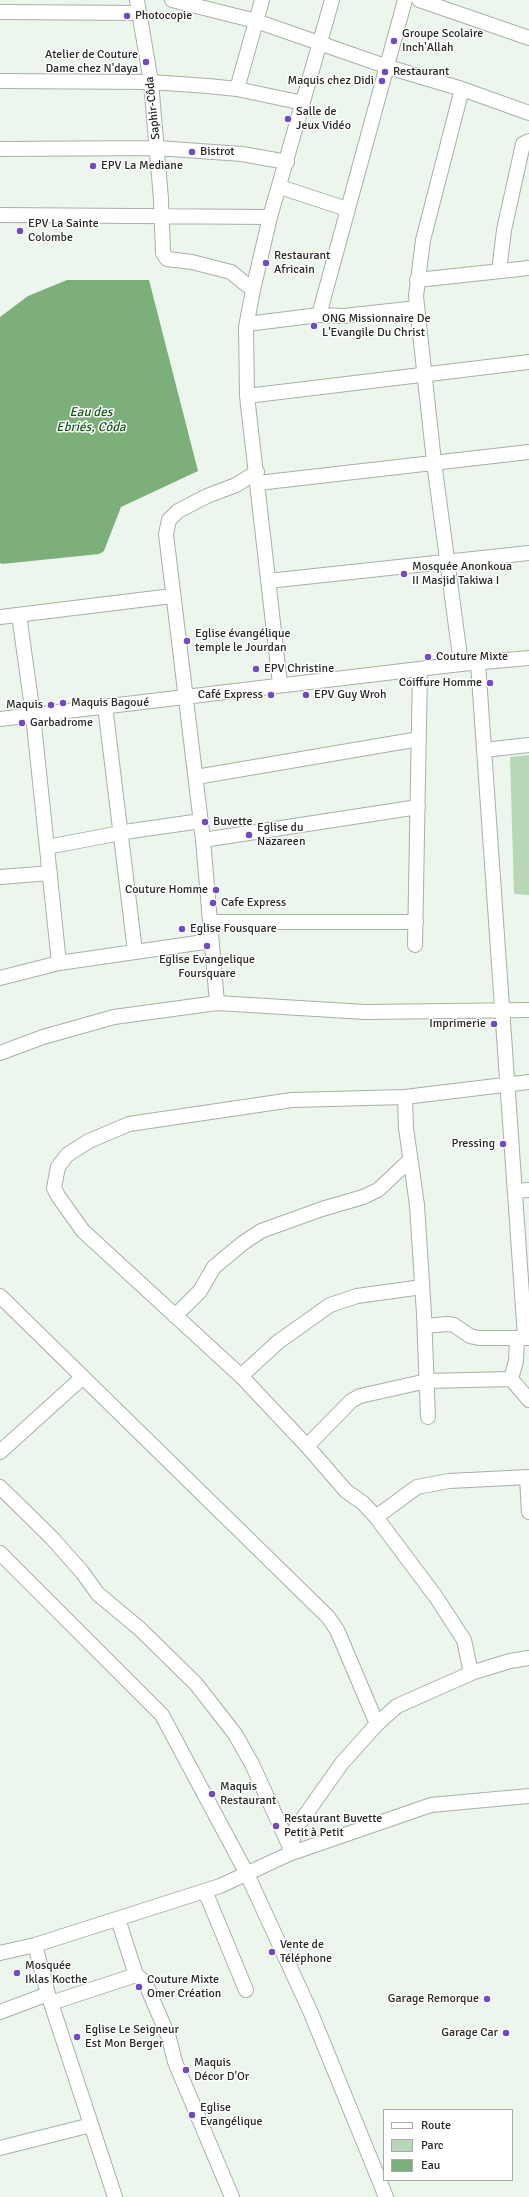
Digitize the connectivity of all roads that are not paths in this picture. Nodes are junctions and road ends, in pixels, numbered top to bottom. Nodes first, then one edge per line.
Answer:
1 (172, 0) edge
2 (262, 0) edge
3 (332, 0) edge
4 (405, 0) edge
5 (418, 0) edge
6 (33, 6) edge
7 (138, 6) edge
8 (0, 12) edge
9 (256, 21) junction
10 (529, 38) edge
11 (321, 43) junction
12 (388, 67) junction
13 (0, 81) edge
14 (151, 82) junction
15 (462, 88) junction
16 (237, 89) junction
17 (304, 103) junction
18 (529, 113) edge
19 (529, 141) edge
20 (157, 148) junction
21 (0, 149) edge
22 (287, 162) junction
23 (280, 187) junction
24 (347, 209) junction
25 (0, 215) edge
26 (160, 217) junction
27 (270, 218) junction
28 (529, 268) edge
29 (498, 271) junction
30 (417, 280) junction
31 (253, 290) junction
32 (417, 308) junction
33 (319, 315) junction
34 (247, 324) junction
35 (529, 362) edge
36 (425, 375) junction
37 (247, 396) junction
38 (529, 452) edge
39 (434, 462) junction
40 (258, 478) junction
41 (529, 553) edge
42 (446, 562) junction
43 (268, 581) junction
44 (172, 596) junction
45 (19, 616) junction
46 (0, 617) edge
47 (529, 658) edge
48 (478, 663) junction
49 (461, 664) junction
50 (420, 668) junction
51 (280, 684) junction
52 (186, 697) junction
53 (105, 706) junction
54 (33, 715) junction
55 (0, 719) edge
56 (419, 739) junction
57 (529, 745) edge
58 (484, 750) junction
59 (196, 777) junction
60 (418, 807) junction
61 (201, 821) junction
62 (120, 834) junction
63 (203, 840) junction
64 (47, 847) junction
65 (50, 873) junction
66 (0, 877) edge
67 (210, 922) junction
68 (416, 922) junction
69 (211, 941) junction
70 (415, 945) dead end
71 (135, 951) junction
72 (59, 963) junction
73 (0, 978) edge
74 (217, 1003) junction
75 (502, 1010) junction
76 (529, 1010) edge
77 (0, 1053) edge
78 (529, 1082) edge
79 (508, 1084) junction
80 (405, 1097) junction
81 (410, 1160) junction
82 (529, 1190) edge
83 (515, 1191) junction
84 (422, 1287) junction
85 (0, 1296) edge
86 (175, 1316) junction
87 (425, 1326) junction
88 (524, 1338) edge
89 (241, 1376) junction
90 (83, 1377) junction
91 (511, 1379) junction
92 (426, 1381) junction
93 (529, 1400) edge
94 (428, 1417) dead end
95 (307, 1446) junction
96 (0, 1452) edge
97 (528, 1478) edge
98 (0, 1487) edge
99 (529, 1512) edge
100 (376, 1517) junction
101 (0, 1553) edge
102 (529, 1658) edge
103 (471, 1673) junction
104 (377, 1724) junction
105 (529, 1796) edge
106 (289, 1851) junction
107 (247, 1874) junction
108 (205, 1891) junction
109 (118, 1919) junction
110 (35, 1945) junction
111 (0, 1953) edge
112 (136, 1975) junction
113 (246, 1990) dead end
114 (50, 1998) junction
115 (0, 2012) edge
116 (91, 2125) junction
117 (0, 2148) edge
118 (115, 2197) edge
119 (232, 2197) edge
120 (386, 2197) edge

1 - 9 street
2 - 9 street
3 - 11 street
4 - 12 street
5 - 10 street
6 - 7 street
6 - 8 street
7 - 14 street, Saphir-Côda
9 - 11 street
9 - 16 street
11 - 12 street
11 - 17 street
12 - 15 street
12 - 24 street
13 - 14 street
14 - 16 street
14 - 20 street, Saphir-Côda
15 - 18 street
15 - 30 street
16 - 17 street
17 - 22 street
19 - 29 street
20 - 21 street
20 - 22 street
20 - 26 street, Saphir-Côda
22 - 23 street
23 - 24 street
23 - 27 street
24 - 33 street
25 - 26 street
26 - 27 street
26 - 31 street, Saphir-Côda
27 - 31 street
28 - 29 street
29 - 30 street
30 - 32 street
31 - 34 street
32 - 33 street
32 - 36 street
33 - 34 street
34 - 37 street
35 - 36 street
36 - 37 street
36 - 39 street
37 - 40 street
38 - 39 street
39 - 40 street
39 - 42 street
40 - 43 street
40 - 44 street
41 - 42 street
42 - 43 street
42 - 49 street
43 - 51 street
44 - 45 street
44 - 52 street
45 - 46 street
45 - 54 street
47 - 48 street
48 - 49 street
48 - 58 street
49 - 50 street
50 - 51 street
50 - 56 street
51 - 52 street
52 - 53 street
52 - 59 street
53 - 54 street
53 - 62 street
54 - 55 street
54 - 64 street
56 - 59 street
56 - 60 street
57 - 58 street
58 - 75 street
59 - 61 street
60 - 63 street
60 - 68 street
61 - 62 street
61 - 63 street
62 - 64 street
62 - 71 street
63 - 67 street
64 - 65 street
65 - 66 street
65 - 72 street
67 - 68 street
67 - 69 street
68 - 70 street
69 - 71 street
69 - 74 street
71 - 72 street
72 - 73 street
74 - 75 street
74 - 77 street
75 - 76 street
75 - 79 street
78 - 79 street
79 - 80 street
79 - 83 street
80 - 81 street
80 - 86 street
81 - 84 street
81 - 86 street
82 - 83 street
83 - 88 street
84 - 87 street
84 - 89 street
85 - 90 street
86 - 89 street
87 - 88 street
87 - 92 street
88 - 91 street
89 - 95 street
90 - 96 street
90 - 104 street
91 - 92 street
91 - 93 street
92 - 94 street
92 - 95 street
95 - 100 street
97 - 99 street
97 - 100 street
98 - 106 street
100 - 103 street
101 - 107 street
102 - 103 street
103 - 104 street
104 - 106 street
105 - 106 street
106 - 107 street
107 - 108 street
107 - 120 street
108 - 109 street
108 - 113 street
109 - 110 street
109 - 112 street
110 - 111 street
110 - 114 street
112 - 114 street
112 - 119 street
114 - 115 street
114 - 116 street
116 - 117 street
116 - 118 street

